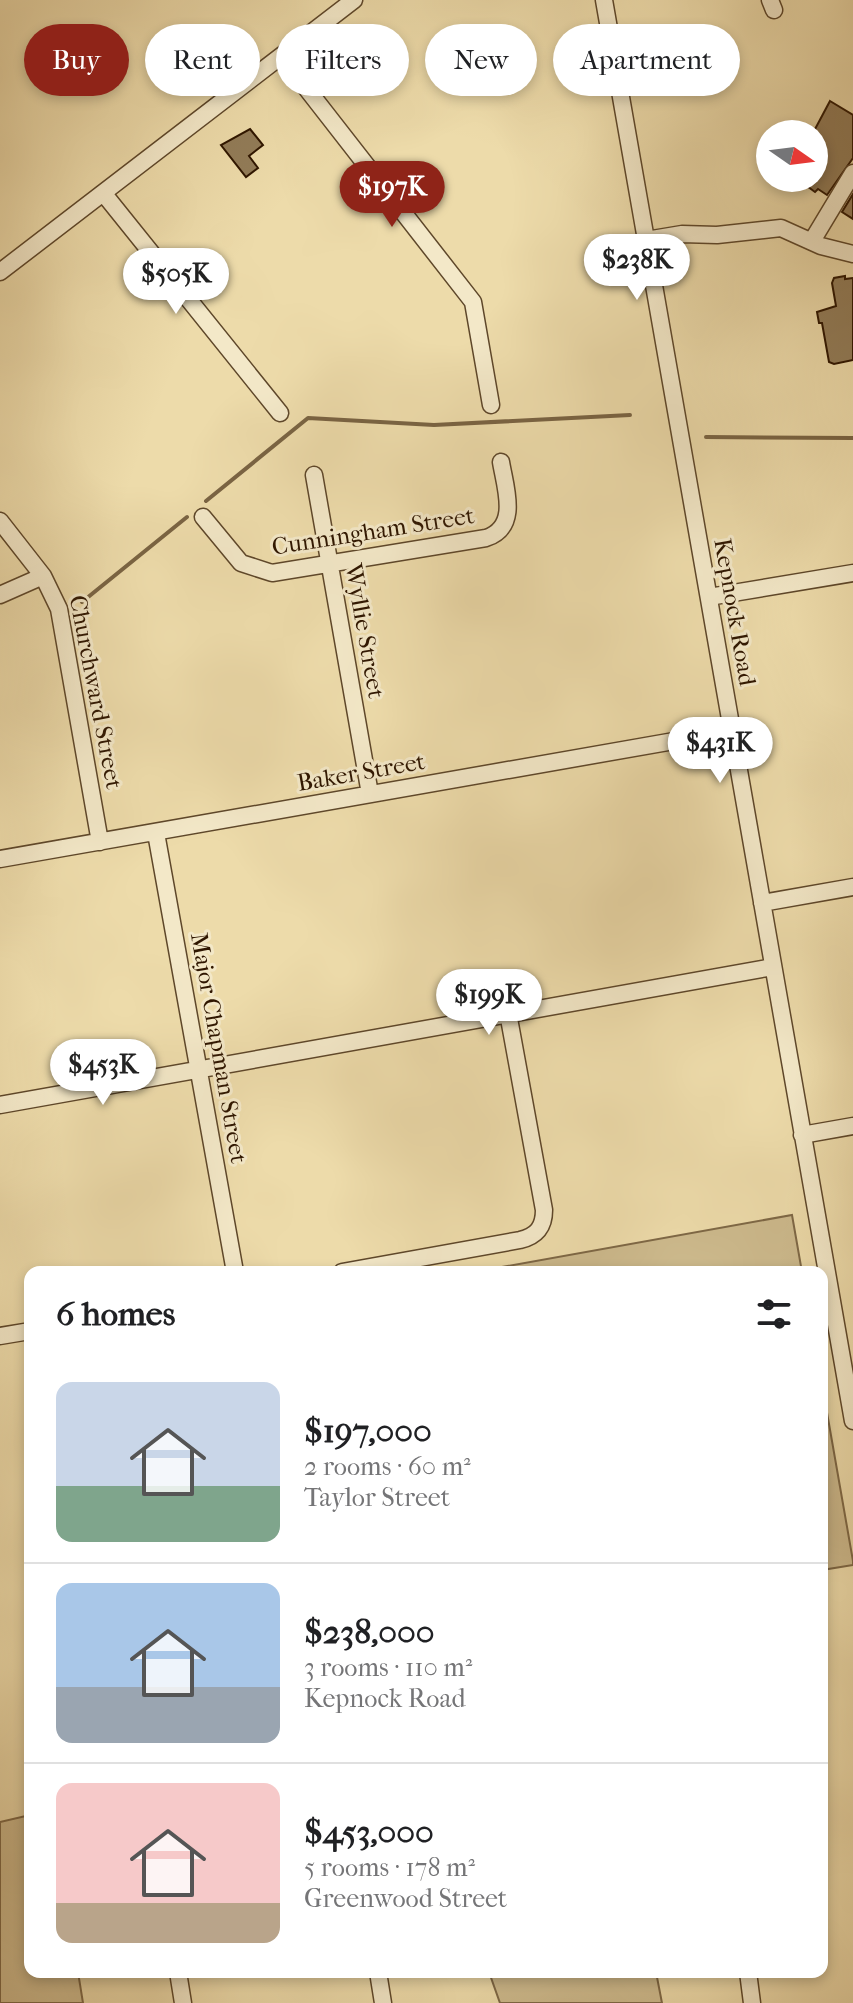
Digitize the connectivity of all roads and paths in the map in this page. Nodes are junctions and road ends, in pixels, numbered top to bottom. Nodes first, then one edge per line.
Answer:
1 (604, 0) edge
2 (350, 1) edge
3 (322, 24) edge
4 (276, 62) edge
5 (312, 96) edge
6 (853, 173) edge
7 (104, 194) junction
8 (646, 240) junction
9 (812, 241) junction
10 (853, 254) edge
11 (0, 272) edge
12 (491, 405) dead end
13 (280, 413) dead end
14 (501, 462) dead end
15 (314, 475) dead end
16 (203, 517) dead end
17 (0, 521) edge
18 (329, 566) junction
19 (853, 573) edge
20 (43, 576) junction
21 (0, 595) edge
22 (709, 597) junction
23 (731, 731) junction
24 (370, 794) junction
25 (156, 833) junction
26 (100, 842) junction
27 (0, 859) edge
28 (853, 887) edge
29 (762, 903) junction
30 (773, 967) junction
31 (508, 1013) junction
32 (199, 1070) junction
33 (0, 1105) edge
34 (853, 1126) edge
35 (802, 1135) junction
36 (234, 1266) edge
37 (375, 1266) edge
38 (24, 1332) edge
39 (0, 1336) edge
40 (847, 1350) edge
41 (853, 1421) edge
42 (179, 1978) edge
43 (379, 1978) edge
44 (749, 1978) edge
45 (183, 2003) edge
46 (383, 2003) edge
47 (752, 2003) edge

1 - 8 street, Kepnock Road
2 - 3 street
4 - 7 street
5 - 12 street
6 - 9 street
7 - 11 street
7 - 13 street
8 - 9 street
8 - 22 street, Kepnock Road
9 - 10 street
14 - 18 street, Cunningham Street
15 - 18 street, Wyllie Street
16 - 18 street, Cunningham Street
17 - 20 street, Churchward Street
18 - 24 street, Wyllie Street
19 - 22 street
20 - 21 street
20 - 26 street, Churchward Street
22 - 23 street, Kepnock Road
23 - 24 street, Baker Street
23 - 29 street, Kepnock Road
24 - 25 street, Baker Street
25 - 26 street, Baker Street
25 - 32 street, Major Chapman Street
26 - 27 street, Baker Street
28 - 29 street
29 - 30 street, Kepnock Road
30 - 31 street
30 - 35 street, Kepnock Road
31 - 32 street
31 - 37 street
32 - 33 street
32 - 36 street, Major Chapman Street
34 - 35 street
35 - 40 street, Kepnock Road
38 - 39 street
40 - 41 street, Kepnock Road
42 - 45 street
43 - 46 street
44 - 47 street

